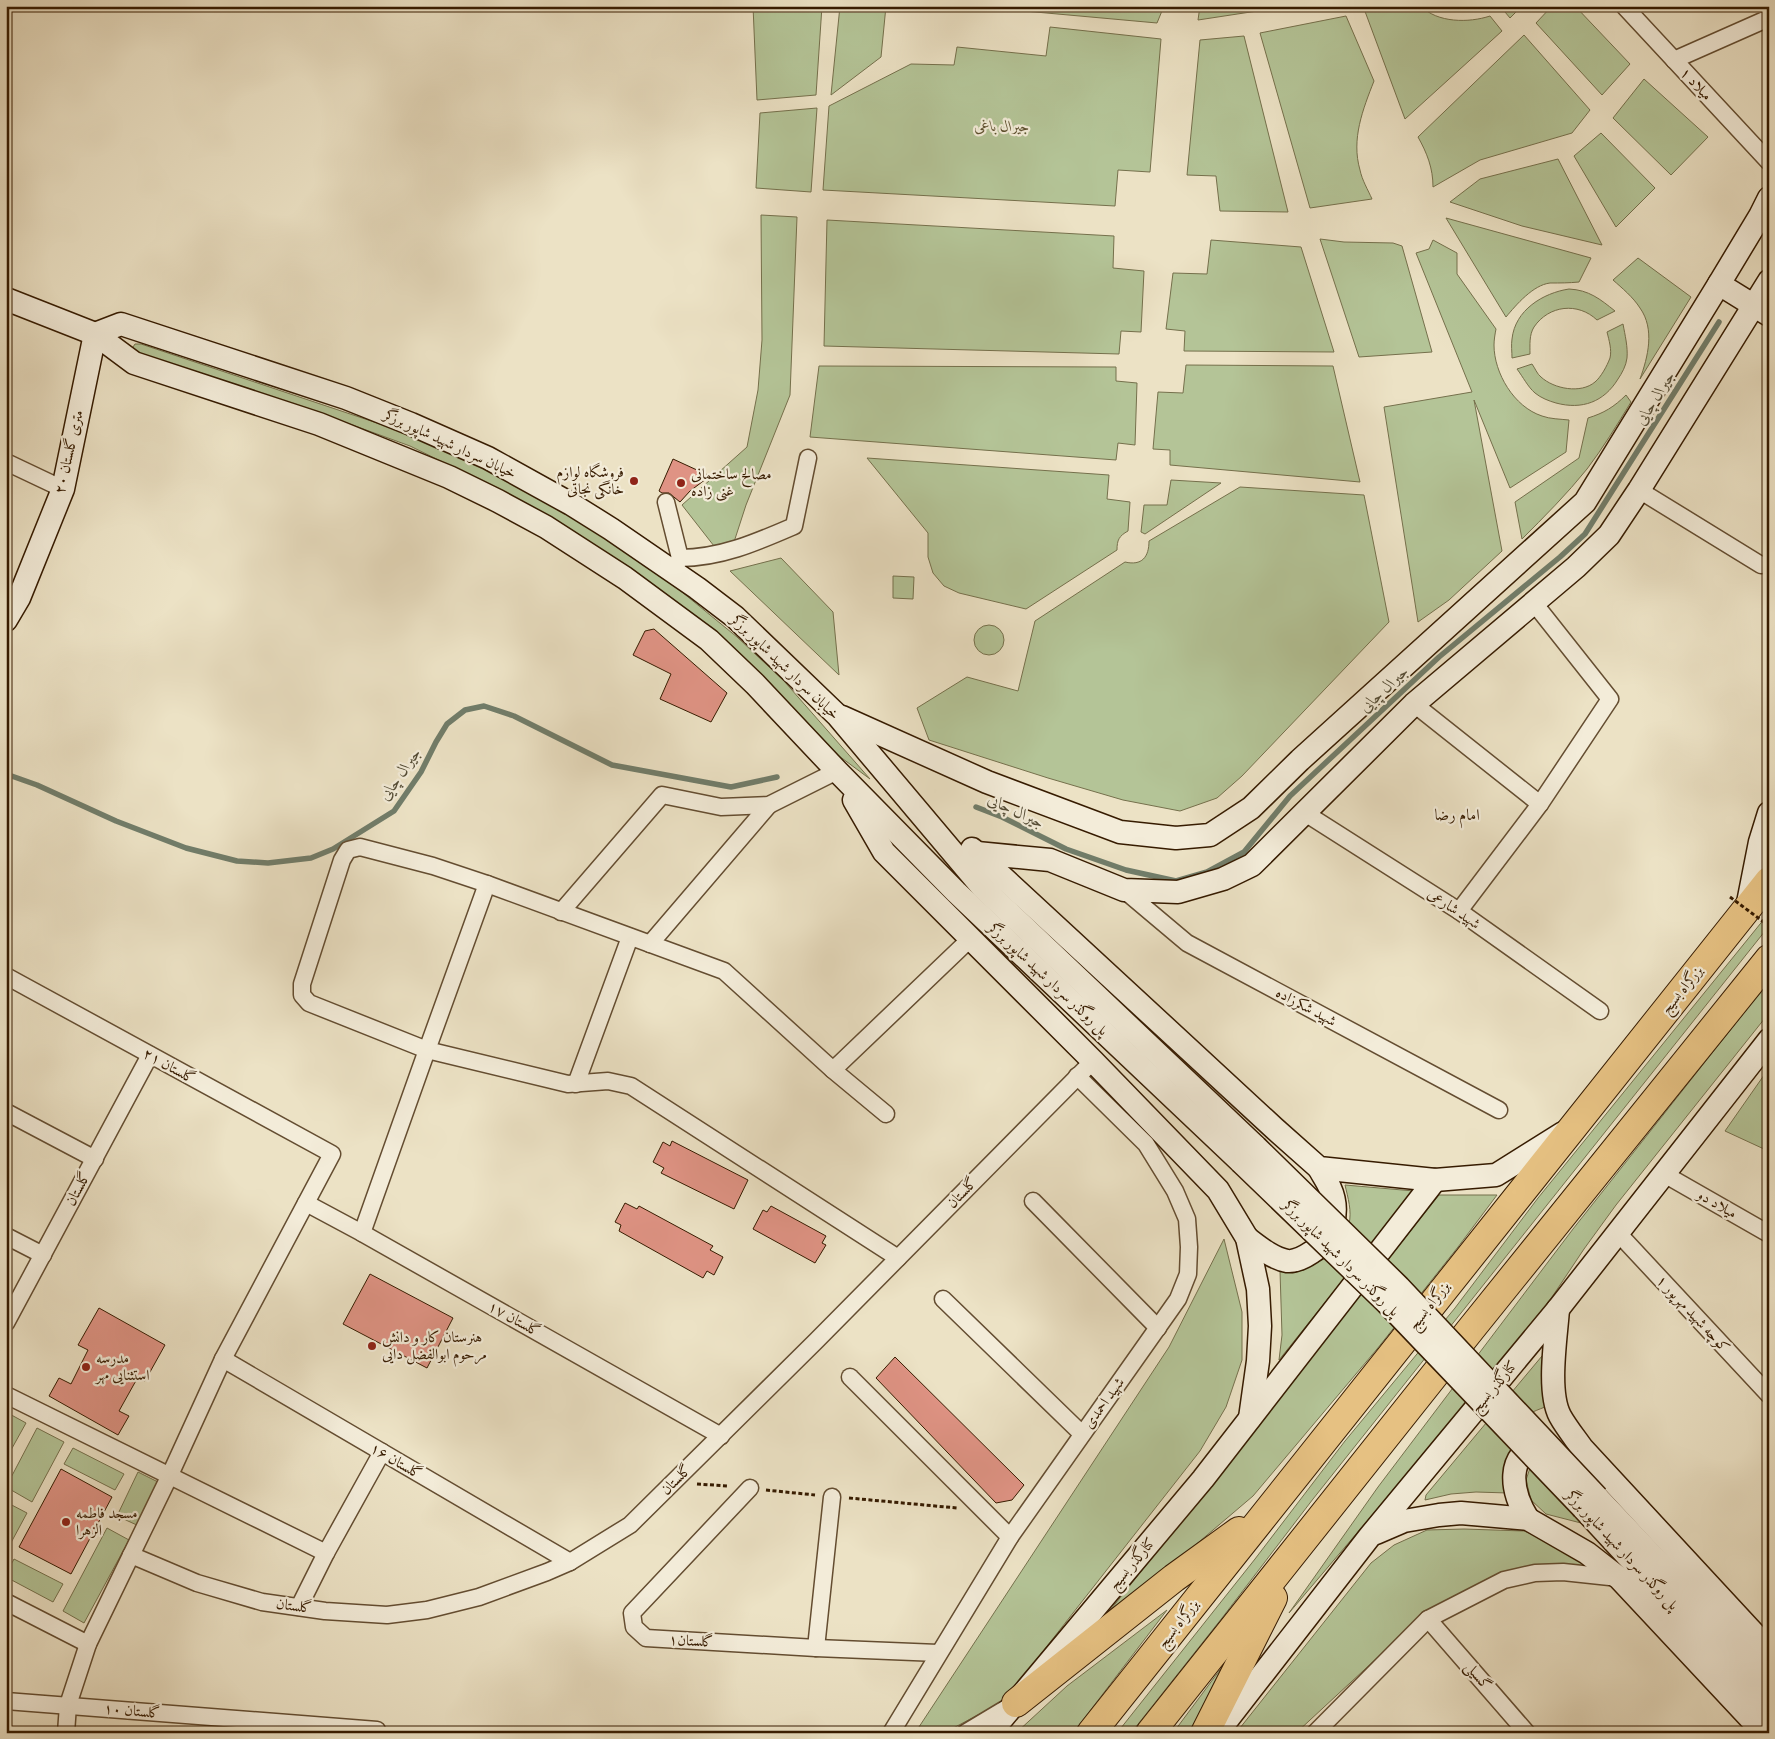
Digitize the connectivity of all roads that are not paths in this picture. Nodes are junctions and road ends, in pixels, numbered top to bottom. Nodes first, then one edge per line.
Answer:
1 (1624, 6) edge
2 (1769, 18) edge
3 (1674, 60) junction
4 (1769, 162) edge
5 (1766, 212) edge
6 (1769, 281) edge
7 (1719, 284) junction
8 (6, 299) edge
9 (1761, 310) edge
10 (95, 334) junction
11 (808, 458) dead end
12 (6, 462) edge
13 (63, 489) junction
14 (1639, 490) junction
15 (666, 502) dead end
16 (677, 564) junction
17 (1761, 564) dead end
18 (12, 596) edge
19 (1534, 603) junction
20 (6, 620) edge
21 (1414, 704) junction
22 (837, 715) junction
23 (837, 771) junction
24 (890, 778) junction
25 (1540, 804) junction
26 (769, 805) junction
27 (1305, 813) junction
28 (1769, 813) edge
29 (977, 853) junction
30 (1769, 881) edge
31 (487, 884) junction
32 (1124, 890) junction
33 (1739, 902) junction
34 (1458, 911) junction
35 (561, 912) junction
36 (630, 937) junction
37 (970, 938) junction
38 (650, 944) junction
39 (1769, 959) edge
40 (6, 976) edge
41 (1600, 1011) dead end
42 (1769, 1040) edge
43 (427, 1050) junction
44 (150, 1056) junction
45 (1093, 1061) junction
46 (833, 1070) junction
47 (1077, 1076) junction
48 (576, 1084) junction
49 (1499, 1110) dead end
50 (6, 1112) edge
51 (886, 1114) dead end
52 (1569, 1130) junction
53 (1249, 1154) junction
54 (95, 1158) junction
55 (1319, 1168) junction
56 (1664, 1174) junction
57 (1435, 1180) junction
58 (1033, 1201) dead end
59 (306, 1203) junction
60 (1768, 1230) edge
61 (362, 1233) junction
62 (1618, 1233) junction
63 (6, 1236) edge
64 (1247, 1238) junction
65 (43, 1255) junction
66 (898, 1258) junction
67 (943, 1299) dead end
68 (1558, 1309) junction
69 (6, 1323) edge
70 (1158, 1328) junction
71 (223, 1359) junction
72 (850, 1378) dead end
73 (6, 1396) edge
74 (1769, 1396) edge
75 (1250, 1418) junction
76 (1082, 1434) junction
77 (720, 1436) junction
78 (1582, 1448) junction
79 (382, 1452) junction
80 (169, 1476) junction
81 (750, 1488) dead end
82 (832, 1497) dead end
83 (1590, 1502) junction
84 (1268, 1509) junction
85 (1528, 1519) junction
86 (1370, 1536) junction
87 (1010, 1537) junction
88 (1297, 1550) junction
89 (326, 1553) junction
90 (131, 1556) junction
91 (570, 1562) junction
92 (1619, 1578) junction
93 (6, 1602) edge
94 (300, 1607) junction
95 (1428, 1619) junction
96 (88, 1644) junction
97 (816, 1648) junction
98 (1769, 1650) edge
99 (938, 1653) junction
100 (1769, 1679) edge
101 (6, 1700) edge
102 (1016, 1703) junction
103 (68, 1706) junction
104 (1769, 1709) edge
105 (377, 1732) edge
106 (66, 1733) edge
107 (891, 1733) edge
108 (965, 1733) edge
109 (990, 1733) edge
110 (1091, 1733) edge
111 (1150, 1733) edge
112 (1205, 1733) edge
113 (1217, 1733) edge
114 (1315, 1733) edge
115 (1527, 1733) edge
116 (1764, 1733) edge

1 - 3 street, میلاد ۱
2 - 3 street
3 - 4 street, میلاد ۱
5 - 7 main road
6 - 9 main road
7 - 9 main road
7 - 22 main road
8 - 10 main road, خیابان سردار شهید شاپور برزگر
9 - 14 main road
10 - 13 main road, ۲۰ متری گلستان
10 - 16 main road, خیابان سردار شهید شاپور برزگر
10 - 23 main road, خیابان سردار شهید شاپور برزگر
11 - 16 street
12 - 13 street
13 - 18 main road, ۲۰ متری گلستان
14 - 17 street
14 - 19 main road
15 - 16 street
16 - 22 main road, خیابان سردار شهید شاپور برزگر
18 - 20 main road, ۲۰ متری گلستان
19 - 21 main road
19 - 25 street
21 - 25 street
21 - 27 main road
22 - 24 main road, خیابان سردار شهید شاپور برزگر
23 - 26 street
23 - 37 main road
23 - 53 main road, پل روگذر سردار شهید شاپور برزگر
24 - 29 main road
24 - 53 main road, پل روگذر سردار شهید شاپور برزگر
25 - 34 street
26 - 35 street
26 - 38 street
27 - 32 main road
27 - 34 street, شهید شارعی
28 - 33 main road
29 - 32 main road
29 - 55 main road
30 - 33 highway, بزرگراه بسیج
31 - 35 street
31 - 43 street
31 - 43 street
32 - 49 street, شهید شکرزاده
33 - 52 highway, بزرگراه بسیج
34 - 41 street, شهید شارعی
35 - 36 street
36 - 38 street
36 - 48 street
37 - 45 main road
37 - 46 street
38 - 46 street
39 - 88 highway
40 - 44 street, گلستان ۲۱
42 - 56 main road, کنارگذر بسیج
43 - 48 street
43 - 61 street
44 - 54 street, گلستان
44 - 59 street, گلستان ۲۱
45 - 47 street, گلستان
45 - 64 main road
46 - 51 street
47 - 66 street, گلستان
47 - 70 street, شهید احمدی
48 - 66 street
50 - 54 street
52 - 57 main road
52 - 84 highway, بزرگراه بسیج
53 - 83 main road, پل روگذر سردار شهید شاپور برزگر, bridge
54 - 65 street, گلستان
55 - 57 main road
55 - 64 main road
56 - 60 street, میلاد دو
56 - 62 main road, کنارگذر بسیج
57 - 75 main road, کنارگذر بسیج
58 - 70 street
59 - 61 street, گلستان ۱۷
59 - 71 street
61 - 77 street, گلستان ۱۷
62 - 68 main road, کنارگذر بسیج
62 - 74 street, کوچه شهید مهرپور ۱
63 - 65 street
64 - 75 main road
65 - 69 street, گلستان
66 - 77 street, گلستان
67 - 76 street
68 - 78 main road
68 - 86 main road, کنارگذر بسیج
70 - 76 street, شهید احمدی
71 - 79 street, گلستان ۱۶
71 - 80 street
72 - 87 street
73 - 80 street
75 - 102 main road, کنارگذر بسیج
76 - 87 street, شهید احمدی
77 - 91 street, گلستان
78 - 85 main road
78 - 98 main road
79 - 89 street
79 - 91 street, گلستان ۱۶
80 - 89 street
80 - 90 street
81 - 97 street, گلستان۱
82 - 97 street
83 - 100 main road, پل روگذر سردار شهید شاپور برزگر
83 - 104 main road, پل روگذر سردار شهید شاپور برزگر
84 - 102 highway
84 - 110 highway, بزرگراه بسیج
85 - 86 main road
85 - 92 main road
86 - 113 main road, کنارگذر بسیج
87 - 99 street, شهید احمدی
88 - 111 highway
88 - 112 highway
89 - 94 street
90 - 94 street, گلستان
90 - 96 street
91 - 94 street, گلستان
92 - 95 street
92 - 116 main road
93 - 96 street
95 - 114 street
95 - 115 street, گسیلی
96 - 103 street
97 - 99 street, گلستان۱
99 - 107 street, شهید احمدی
101 - 103 street, گلستان ۱۰
102 - 108 street
102 - 109 main road, کنارگذر بسیج
103 - 105 street, گلستان ۱۰
103 - 106 street

